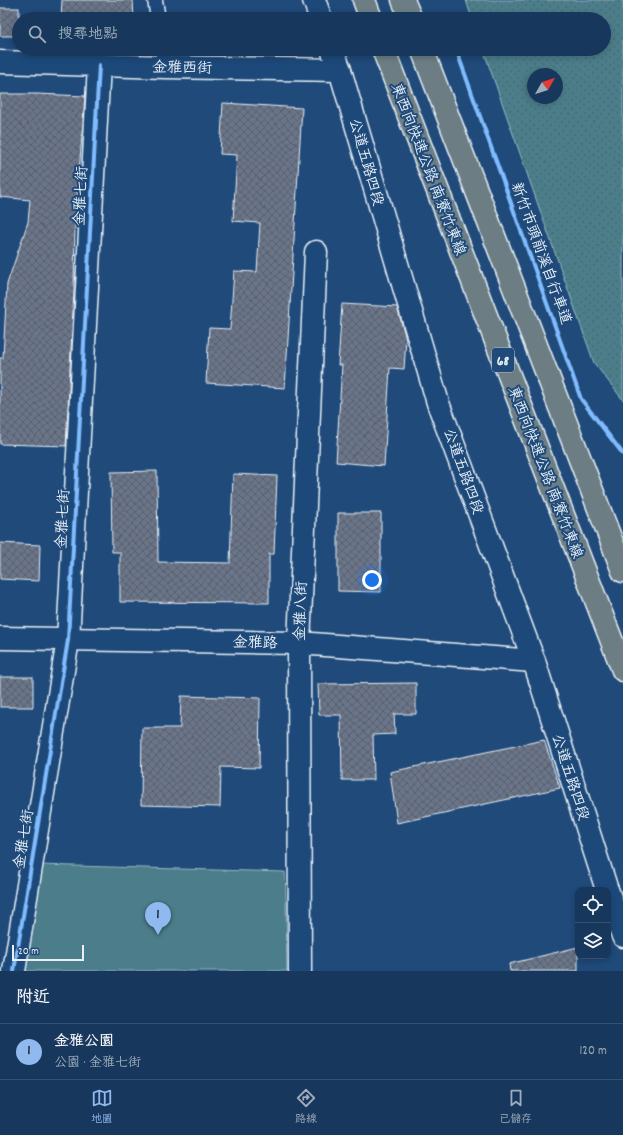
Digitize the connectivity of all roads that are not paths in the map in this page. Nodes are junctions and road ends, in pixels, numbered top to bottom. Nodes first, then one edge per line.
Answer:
1 (155, 0) edge
2 (314, 0) edge
3 (364, 0) edge
4 (403, 0) edge
5 (157, 12) edge
6 (318, 12) edge
7 (368, 12) edge
8 (408, 12) edge
9 (335, 56) edge
10 (386, 56) edge
11 (425, 56) edge
12 (163, 58) edge
13 (0, 62) edge
14 (99, 65) junction
15 (340, 70) junction
16 (316, 252) dead end
17 (623, 571) edge
18 (0, 638) edge
19 (68, 640) junction
20 (299, 643) junction
21 (534, 661) junction
22 (623, 670) edge
23 (607, 887) edge
24 (611, 900) edge
25 (623, 936) edge
26 (14, 971) edge
27 (300, 971) edge

1 - 5 lane
2 - 6 street
3 - 7 highway
4 - 8 highway
9 - 15 street, 公道五路四段
10 - 22 highway, 東西向快速公路 南寮竹東線 / 68
11 - 17 highway, 68
12 - 14 street, 金雅西街
12 - 15 street, 金雅西街
13 - 14 street, 金雅西街
14 - 19 street, 金雅七街
15 - 21 street, 公道五路四段
16 - 20 street, 金雅八街
18 - 19 street, 金雅路
19 - 20 street, 金雅路
19 - 26 street, 金雅七街
20 - 21 street, 金雅路
20 - 27 street, 金雅八街
21 - 23 street, 公道五路四段
24 - 25 street, 公道五路四段

